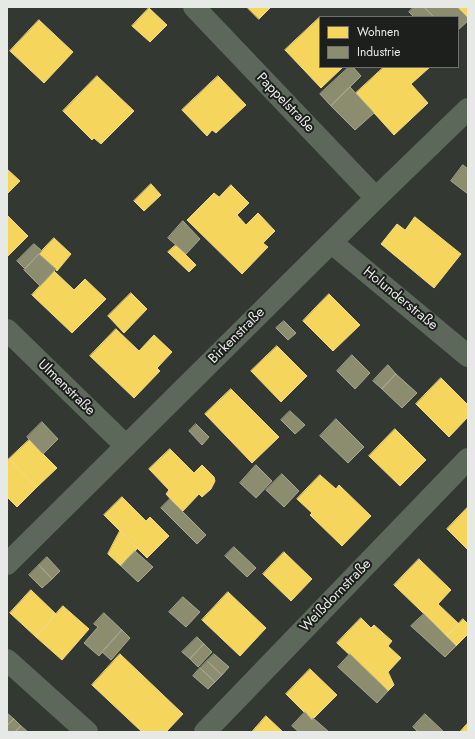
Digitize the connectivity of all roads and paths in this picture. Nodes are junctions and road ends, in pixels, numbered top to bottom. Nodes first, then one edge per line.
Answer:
1 (194, 7) edge
2 (468, 109) edge
3 (376, 198) junction
4 (332, 243) junction
5 (7, 330) edge
6 (468, 356) edge
7 (126, 446) junction
8 (468, 459) edge
9 (7, 564) edge
10 (7, 660) edge
11 (87, 732) edge
12 (205, 732) edge

1 - 3 street, Pappelstraße
2 - 3 street, Birkenstraße
3 - 4 street, Birkenstraße
4 - 6 street, Holunderstraße
4 - 7 street, Birkenstraße
5 - 7 street, Ulmenstraße
7 - 9 street, Birkenstraße
8 - 12 street, Weißdornstraße
10 - 11 street

